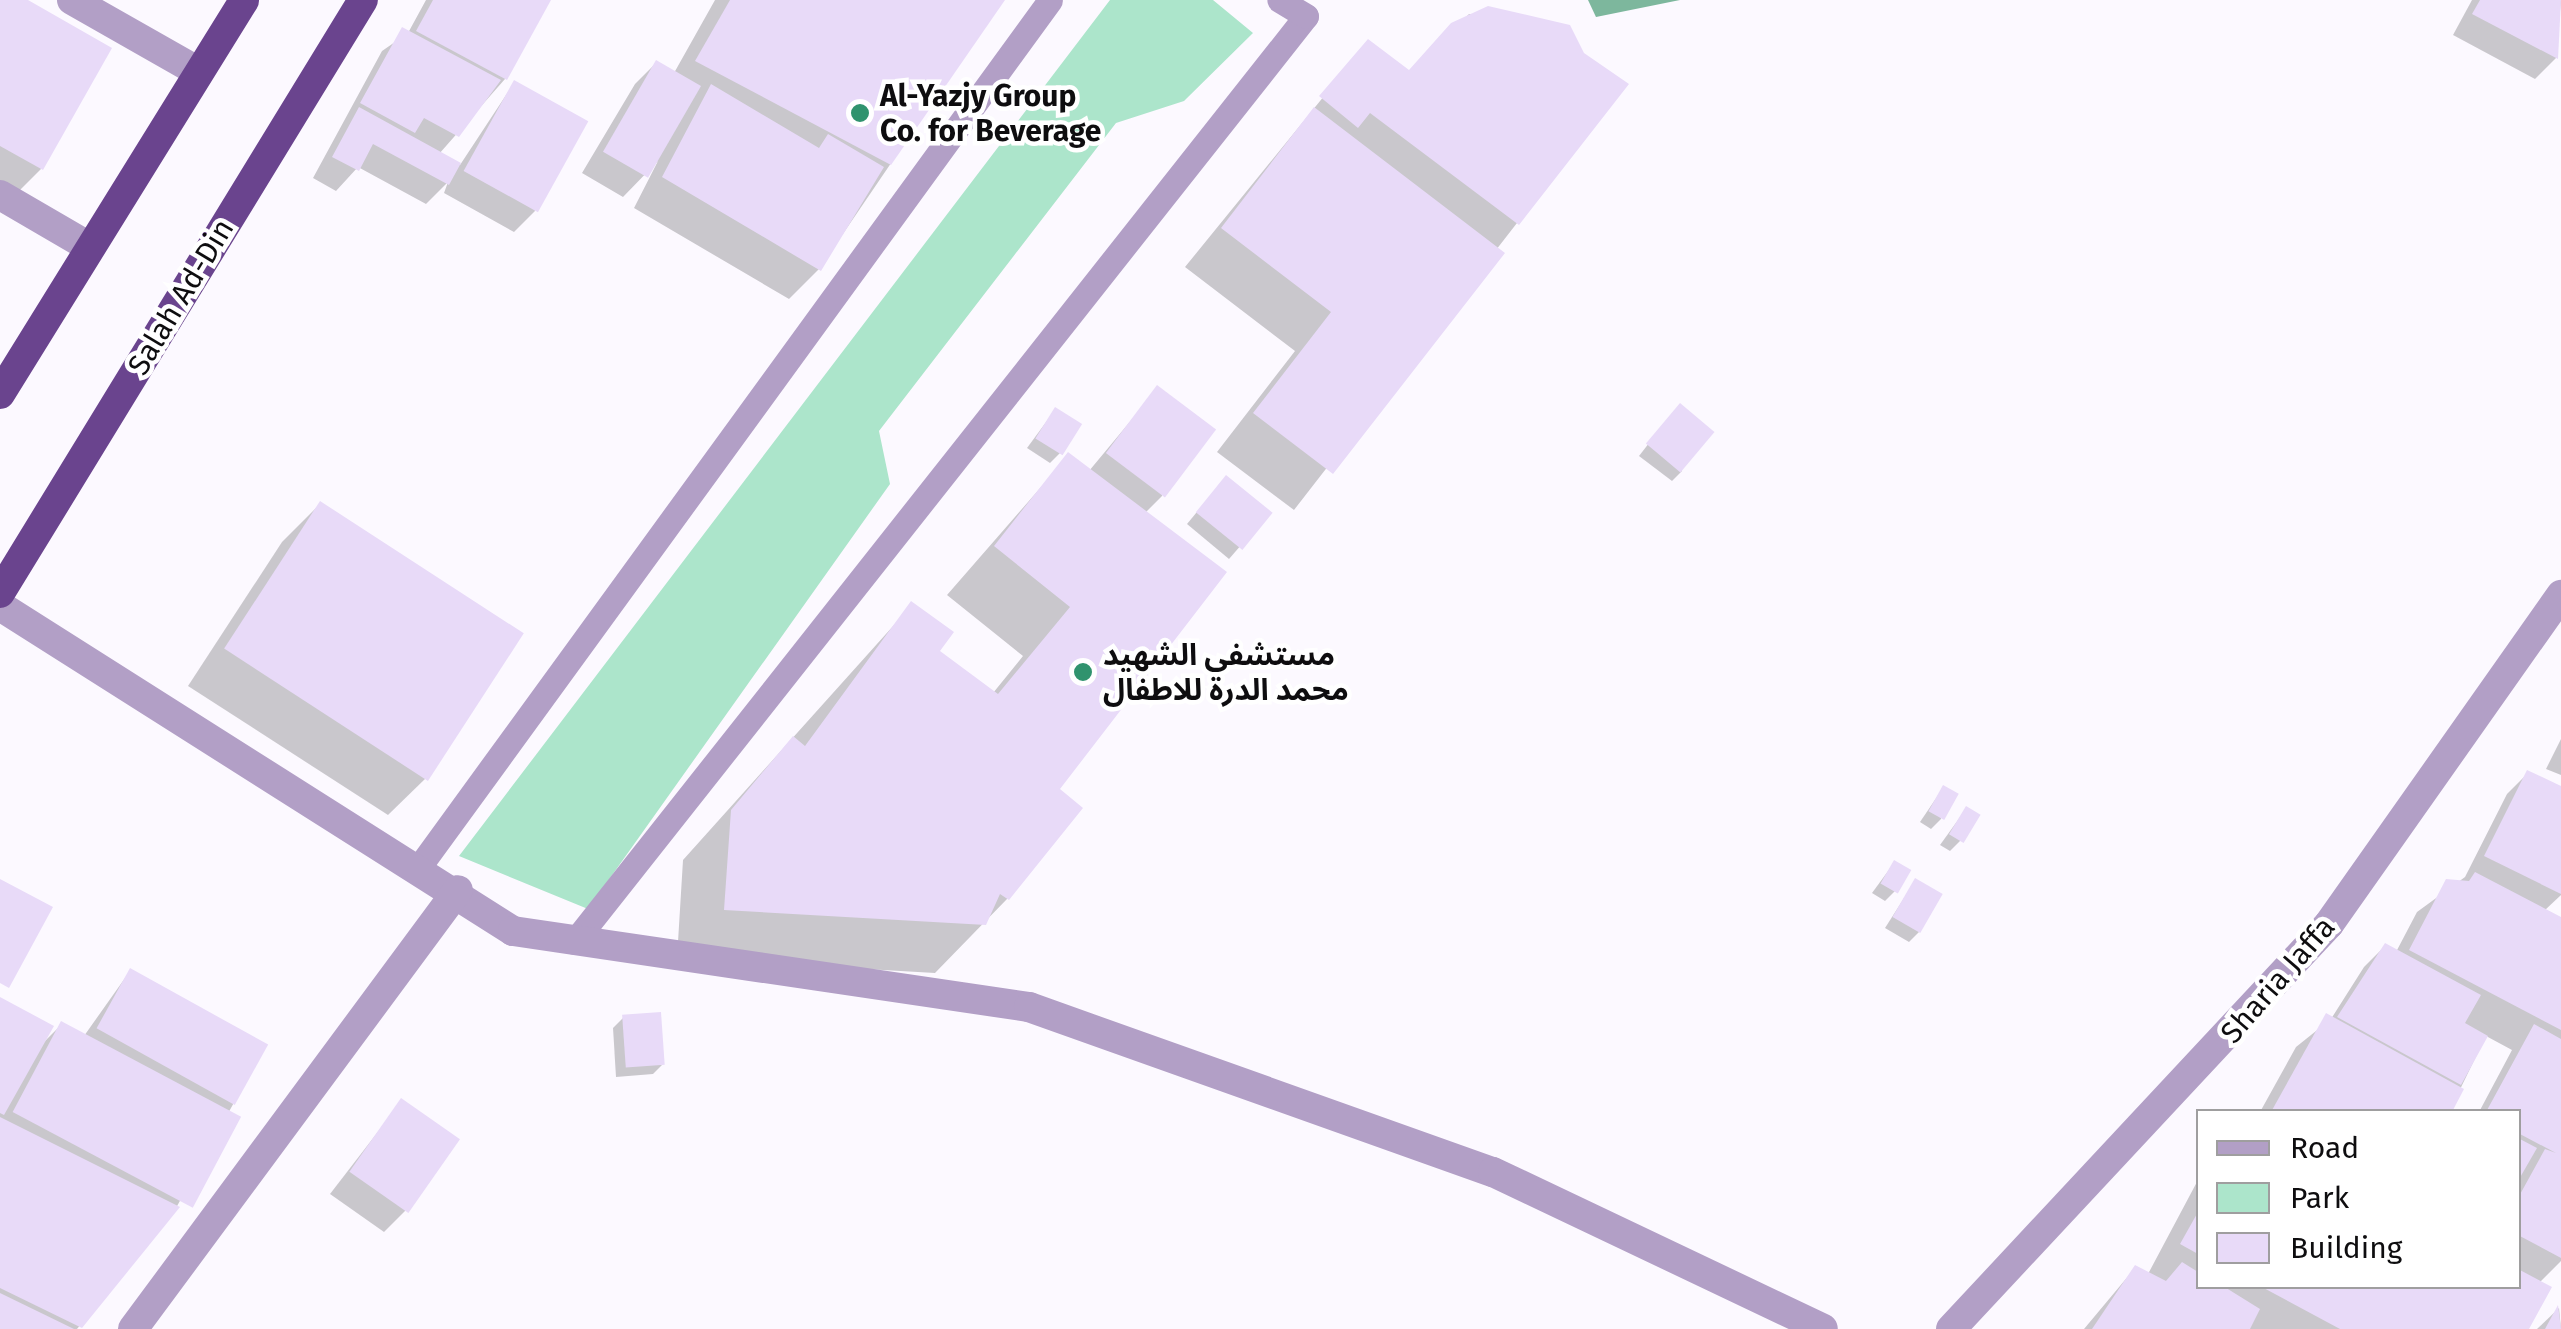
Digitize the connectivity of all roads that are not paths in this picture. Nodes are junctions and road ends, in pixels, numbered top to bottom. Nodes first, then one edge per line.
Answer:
1 (72, 0) edge
2 (244, 0) edge
3 (362, 0) edge
4 (1050, 0) edge
5 (1279, 0) edge
6 (1312, 8) edge
7 (198, 72) junction
8 (0, 195) edge
9 (86, 245) junction
10 (0, 394) edge
11 (0, 594) edge
12 (2561, 596) edge
13 (0, 606) edge
14 (419, 866) junction
15 (458, 890) junction
16 (574, 942) junction
17 (134, 1329) edge
18 (1823, 1329) edge
19 (1951, 1329) edge

1 - 7 street
2 - 7 highway
3 - 11 highway, Salah Ad-Din
4 - 14 lane
5 - 6 lane
6 - 16 lane
7 - 9 highway
8 - 9 street
9 - 10 highway
12 - 19 street, Sharia Jaffa
13 - 14 street
14 - 15 street
15 - 16 street
15 - 17 street
16 - 18 street

